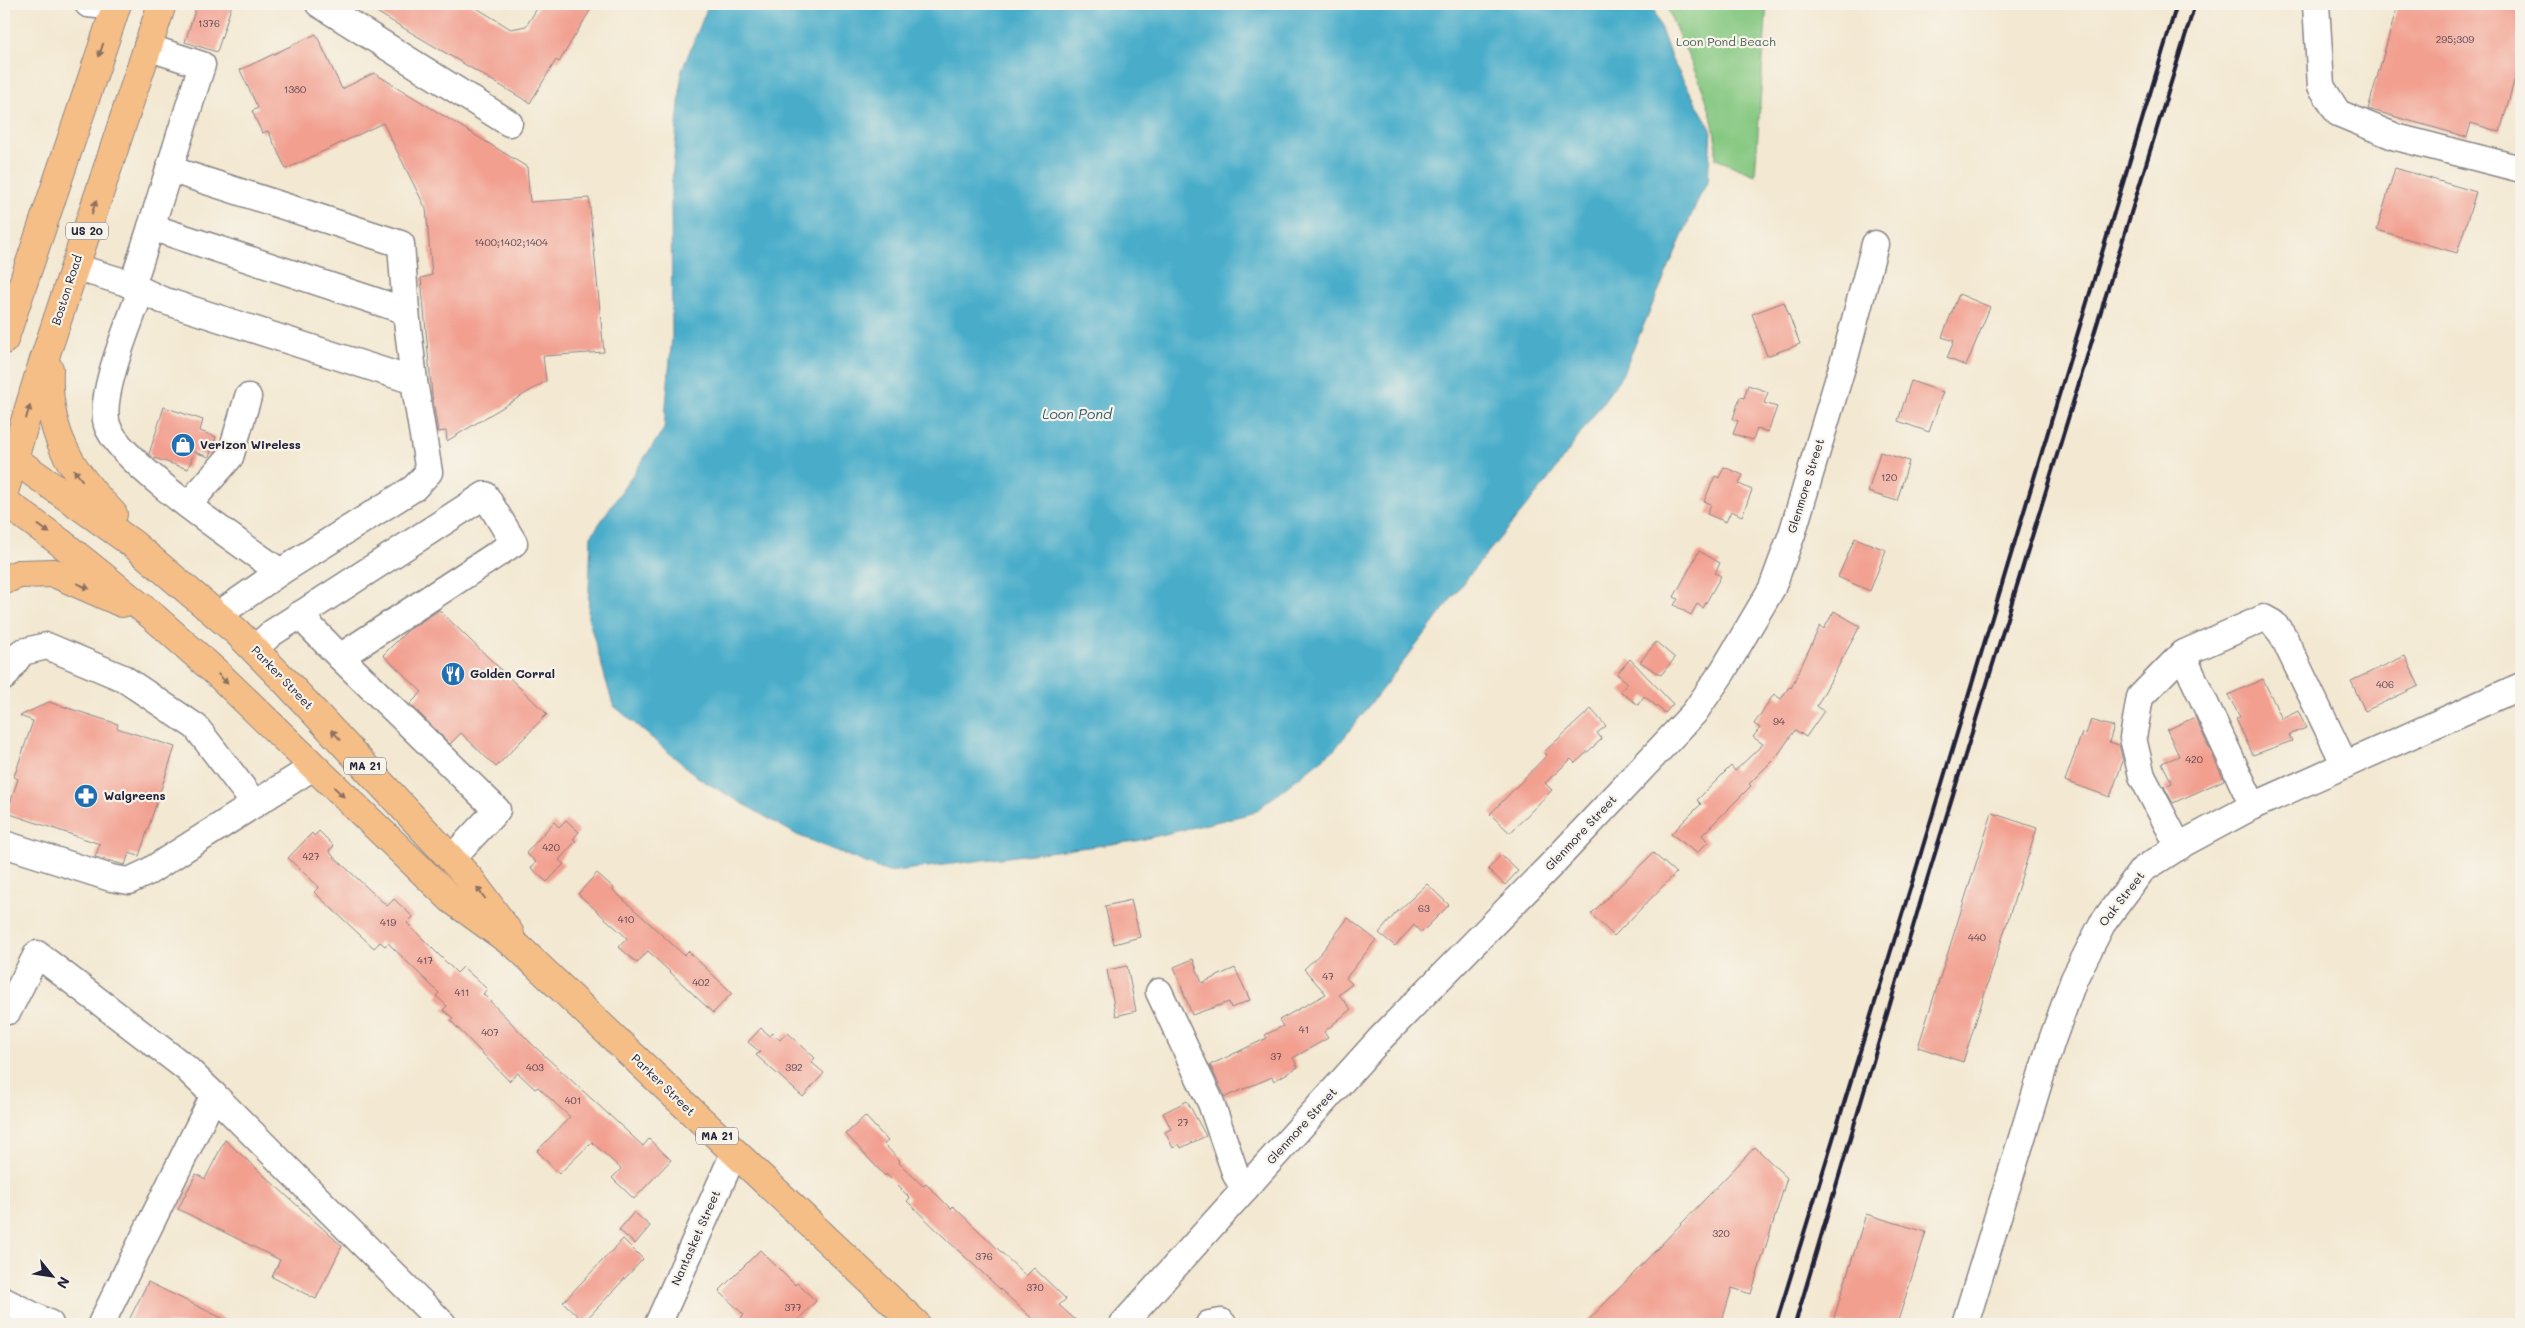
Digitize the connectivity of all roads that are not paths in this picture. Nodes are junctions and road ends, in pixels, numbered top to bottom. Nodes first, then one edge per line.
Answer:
1 (88, 4) edge
2 (162, 4) edge
3 (320, 4) edge
4 (2316, 4) edge
5 (116, 6) edge
6 (148, 47) junction
7 (509, 123) dead end
8 (169, 169) junction
9 (2521, 169) edge
10 (52, 198) junction
11 (151, 227) junction
12 (1875, 244) dead end
13 (75, 267) junction
14 (137, 288) junction
15 (4, 293) edge
16 (406, 311) junction
17 (57, 322) junction
18 (4, 340) edge
19 (414, 381) junction
20 (248, 398) dead end
21 (9, 455) edge
22 (4, 492) edge
23 (4, 501) edge
24 (188, 505) junction
25 (280, 572) junction
26 (4, 580) edge
27 (197, 598) junction
28 (299, 615) junction
29 (218, 616) junction
30 (156, 618) junction
31 (254, 649) junction
32 (2182, 654) junction
33 (340, 657) junction
34 (4, 677) edge
35 (2521, 686) edge
36 (2345, 765) junction
37 (313, 767) junction
38 (255, 804) junction
39 (2253, 806) junction
40 (4, 844) edge
41 (2179, 847) junction
42 (451, 859) junction
43 (519, 948) junction
44 (1159, 992) dead end
45 (4, 1010) edge
46 (214, 1095) junction
47 (734, 1153) junction
48 (1245, 1189) junction
49 (4, 1301) edge
50 (1971, 1321) edge
51 (50, 1324) edge
52 (101, 1324) edge
53 (443, 1324) edge
54 (658, 1324) edge
55 (916, 1324) edge
56 (1123, 1324) edge
57 (1209, 1324) edge
58 (1223, 1324) edge

1 - 5 street
2 - 6 main road, Boston Road / US 20
3 - 7 street
4 - 9 street
5 -> 10 main road
6 - 8 street
13 -> 6 main road, Boston Road / US 20
8 - 11 street
8 - 16 street
10 - 15 main road
10 - 18 main road
11 - 14 street
11 - 16 street
12 - 48 street, Glenmore Street
13 - 14 street
13 - 17 main road, Boston Road / US 20
14 - 19 street
14 - 24 street
16 - 19 street
21 -> 17 main road, Boston Road / US 20
27 -> 17 main road
19 - 25 street
20 - 24 street
21 - 22 main road, Boston Road / US 20
21 - 27 main road, Parker Street / MA 21
23 -> 30 main road, Parker Street / MA 21
24 - 25 street
25 - 29 street
26 -> 30 main road
27 - 29 main road, Parker Street / MA 21
28 - 31 street
28 - 33 street
28 - 33 street
29 - 31 main road, Parker Street / MA 21
30 -> 37 main road, Parker Street / MA 21
42 -> 31 main road, Parker Street / MA 21
32 - 36 street
32 - 39 street
32 - 41 street
33 - 42 street
34 - 38 street
35 - 36 street, Oak Street
36 - 39 street, Oak Street
37 - 38 street
37 -> 43 main road, Parker Street / MA 21
38 - 40 street
39 - 41 street, Oak Street
41 - 50 street, Oak Street
43 -> 42 main road, Parker Street / MA 21
43 - 47 main road, Parker Street / MA 21
44 - 48 street
45 - 46 street
46 - 52 street
46 - 53 street
47 - 54 street, Nantasket Street
47 - 55 main road, Parker Street / MA 21
48 - 56 street, Glenmore Street
49 - 51 street
57 - 58 street

